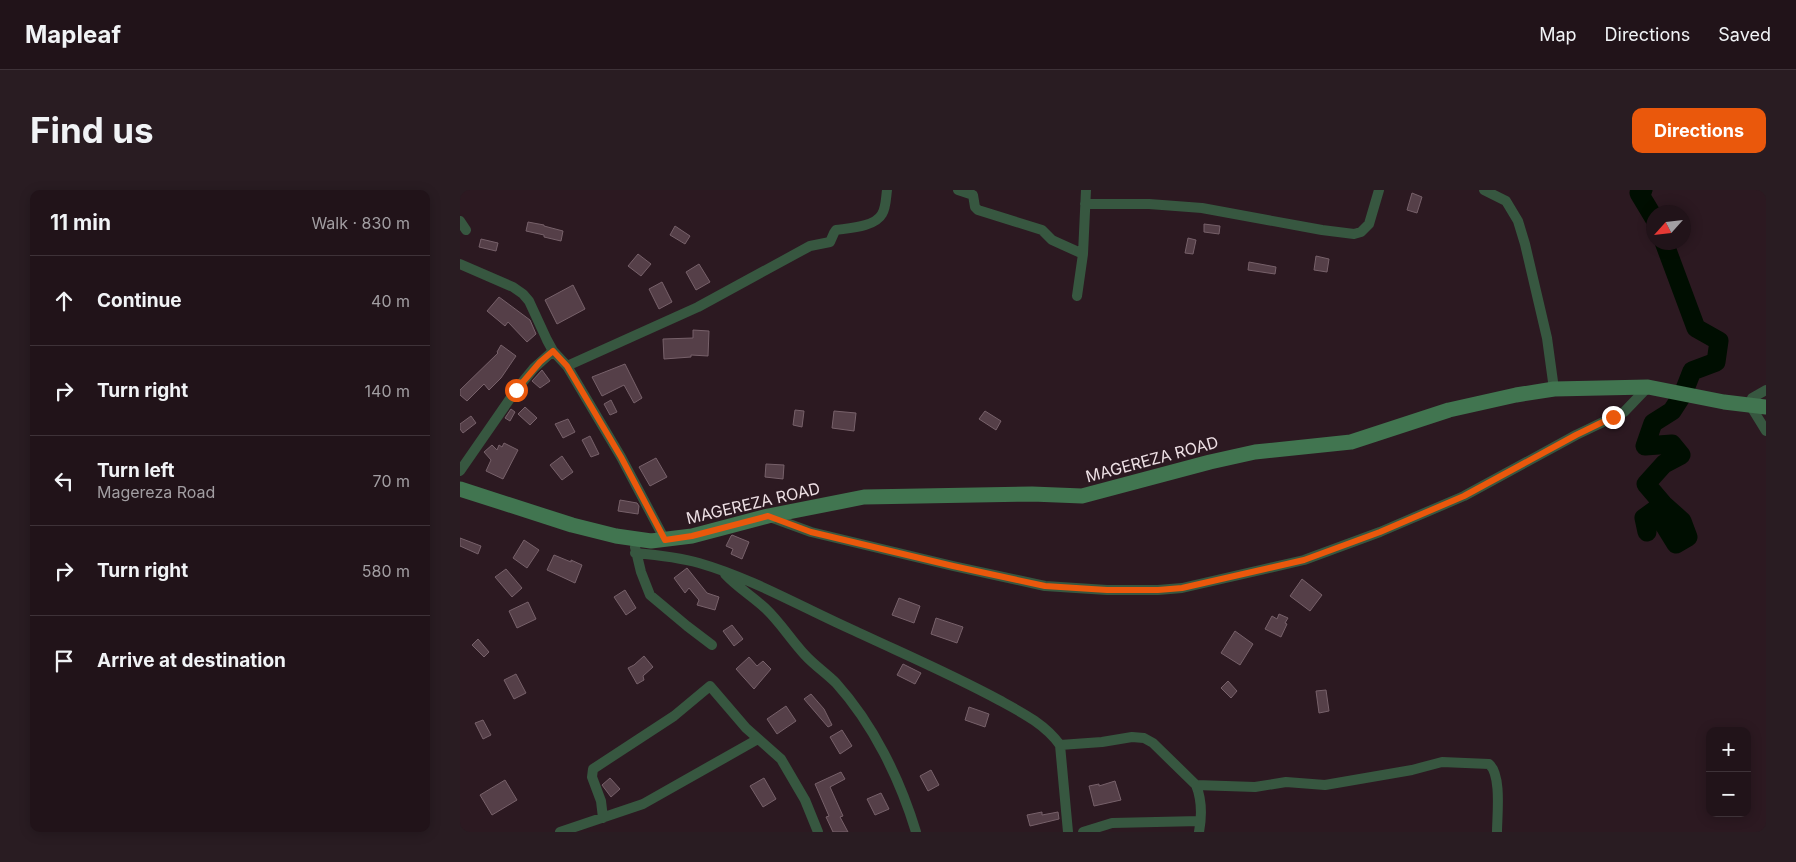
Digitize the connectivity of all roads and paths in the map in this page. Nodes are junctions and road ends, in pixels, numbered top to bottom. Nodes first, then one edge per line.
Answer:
1 (887, 190) edge
2 (958, 190) edge
3 (1086, 190) edge
4 (1379, 190) edge
5 (1484, 190) edge
6 (973, 192) edge
7 (1085, 204) junction
8 (460, 221) edge
9 (466, 230) dead end
10 (1083, 254) junction
11 (460, 264) edge
12 (1077, 296) dead end
13 (553, 351) junction
14 (567, 366) junction
15 (1648, 387) junction
16 (1554, 389) junction
17 (1766, 390) edge
18 (1750, 405) junction
19 (1766, 408) edge
20 (1766, 431) edge
21 (460, 471) edge
22 (461, 488) edge
23 (768, 516) junction
24 (665, 540) junction
25 (635, 546) junction
26 (722, 572) junction
27 (712, 645) dead end
28 (758, 739) junction
29 (1060, 745) junction
30 (1196, 786) junction
31 (603, 818) junction
32 (590, 822) junction
33 (1497, 828) edge
34 (1200, 829) edge
35 (560, 832) edge
36 (597, 832) edge
37 (818, 832) edge
38 (916, 832) edge
39 (1068, 832) edge
40 (1082, 832) edge
41 (1507, 832) edge

1 - 14 street
2 - 6 street
3 - 7 street
4 - 7 street
5 - 16 street
6 - 10 street
7 - 10 street
8 - 9 street
10 - 12 street
11 - 13 street
13 - 14 street
13 - 21 street
14 - 24 street
15 - 16 street, MAGEREZA ROAD
15 - 18 street, MAGEREZA ROAD
15 - 23 street
16 - 23 street, MAGEREZA ROAD
17 - 18 street
18 - 19 street, MAGEREZA ROAD
18 - 20 street
22 - 25 street, MAGEREZA ROAD
23 - 24 street, MAGEREZA ROAD
24 - 25 street, MAGEREZA ROAD
25 - 26 street
25 - 27 street
26 - 29 street
26 - 38 street
28 - 31 street
28 - 31 street
28 - 37 street
29 - 30 street
29 - 39 street
30 - 33 street
30 - 34 street
31 - 32 street
32 - 35 street
32 - 36 street
33 - 41 street
34 - 40 street

